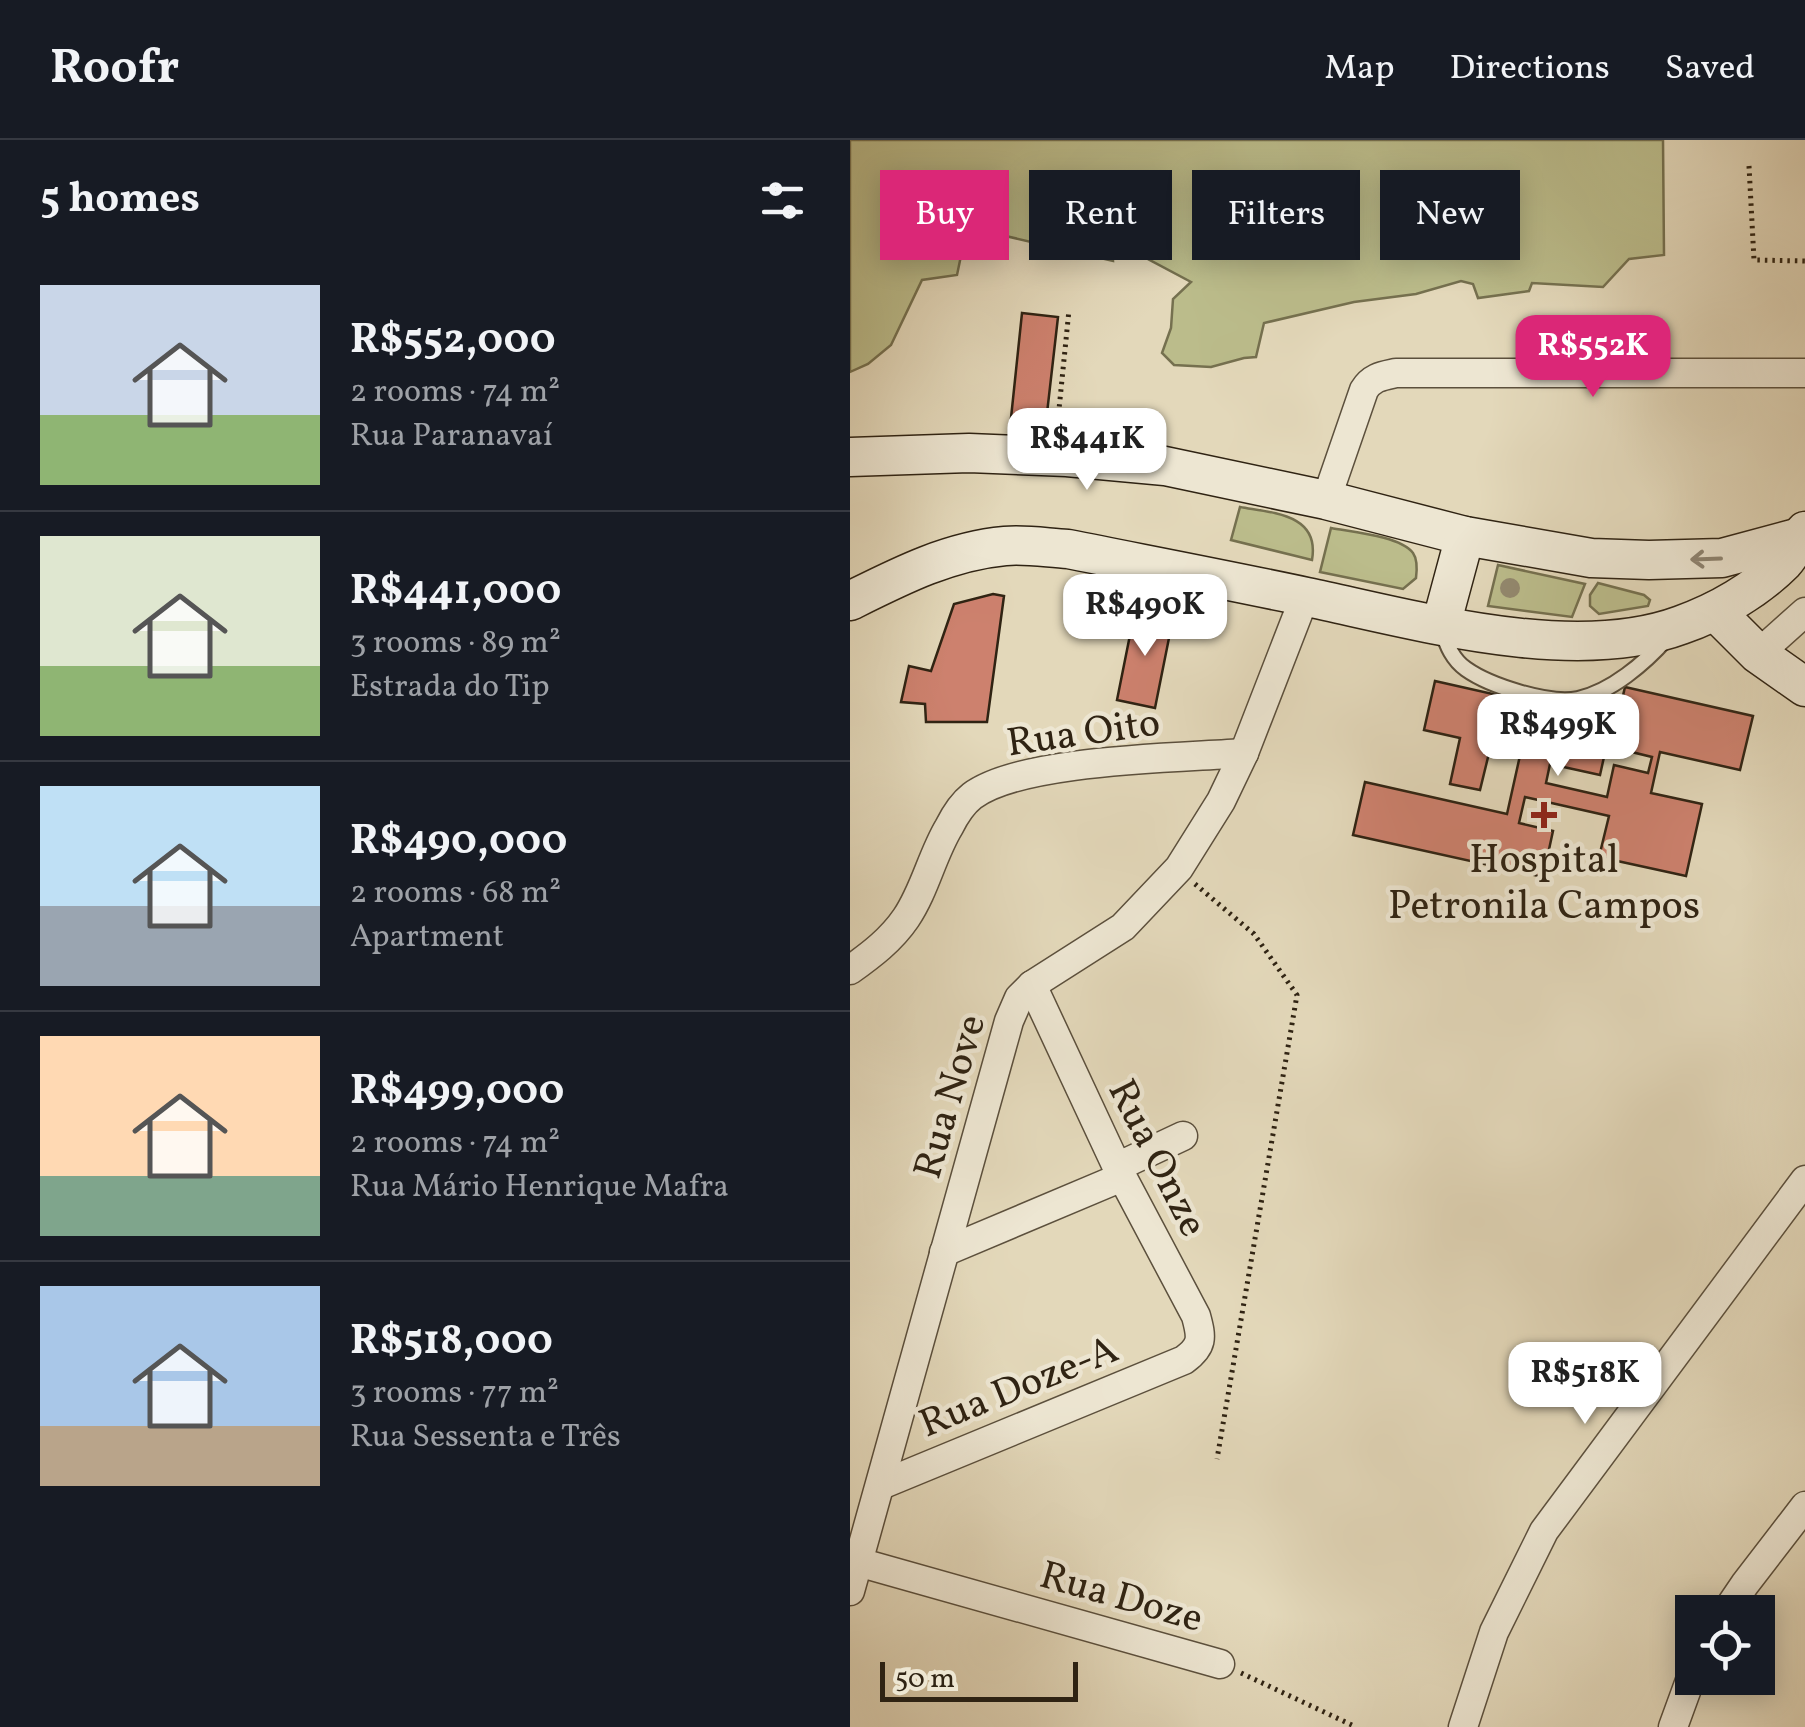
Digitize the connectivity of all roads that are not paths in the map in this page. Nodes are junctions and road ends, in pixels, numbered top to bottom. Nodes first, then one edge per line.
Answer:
1 (1805, 373) edge
2 (850, 456) edge
3 (1326, 500) junction
4 (1803, 534) edge
5 (1465, 536) junction
6 (1305, 596) junction
7 (850, 601) edge
8 (1715, 611) junction
9 (1805, 612) edge
10 (1441, 625) junction
11 (1678, 626) junction
12 (1758, 654) junction
13 (1805, 687) edge
14 (1244, 753) junction
15 (850, 970) edge
16 (1032, 985) junction
17 (1183, 1136) dead end
18 (1120, 1172) junction
19 (1805, 1180) edge
20 (944, 1252) junction
21 (1184, 1360) joint
22 (881, 1484) junction
23 (1805, 1506) edge
24 (858, 1562) junction
25 (850, 1591) edge
26 (1739, 1595) edge
27 (1220, 1664) road end
28 (1685, 1695) edge
29 (1463, 1727) edge
30 (1673, 1727) edge

1 - 3 street
2 - 3 street
3 - 5 street
4 -> 5 street
4 - 8 street
5 - 10 street
6 - 7 street
6 - 10 street
6 - 14 street, Rua Nove
8 - 11 street
8 - 12 street
9 - 12 street
10 - 11 street
10 - 11 lane
12 - 13 street
14 - 15 street, Rua Oito
14 - 16 street, Rua Nove
16 - 18 street, Rua Onze
16 - 20 street, Rua Nove
17 - 18 street
18 - 20 street
18 - 21 street, Rua Onze
19 - 29 street
20 - 22 street, Rua Nove
21 - 22 street, Rua Doze-A
22 - 24 street, Rua Nove
23 - 26 street
24 - 25 street, Rua Nove
24 - 27 street, Rua Doze
28 - 30 street

